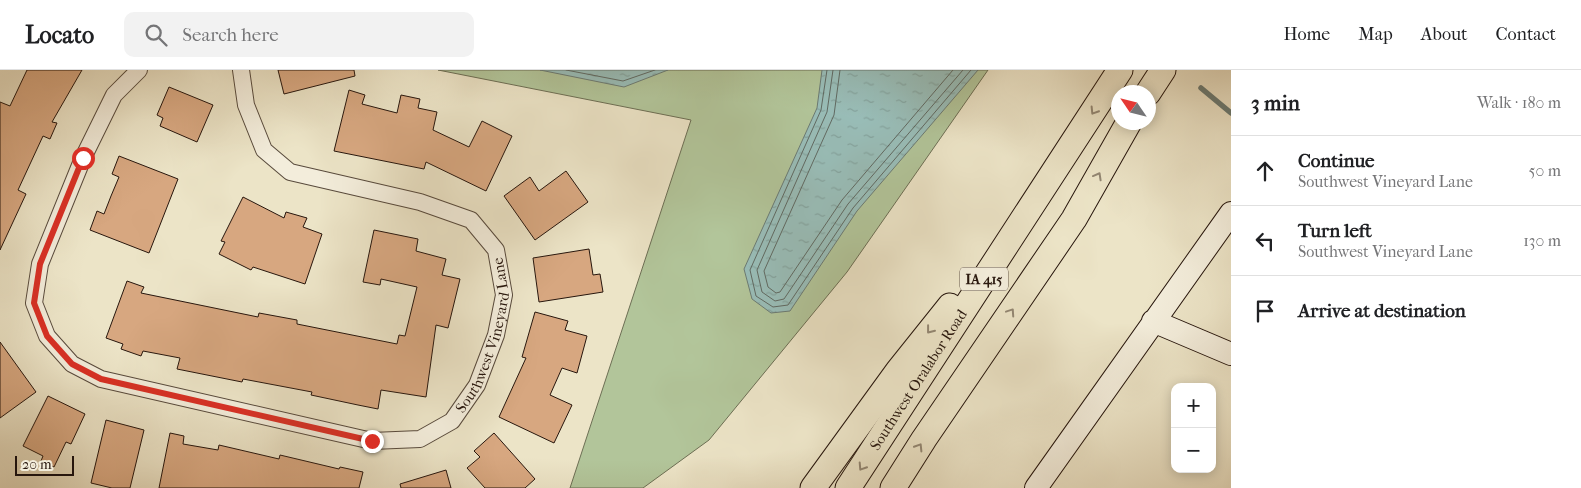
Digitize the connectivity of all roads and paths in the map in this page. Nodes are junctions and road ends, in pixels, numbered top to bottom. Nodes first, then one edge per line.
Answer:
1 (139, 70) edge
2 (241, 70) edge
3 (1120, 70) edge
4 (1163, 70) edge
5 (1153, 85) edge
6 (1124, 130) edge
7 (1037, 196) junction
8 (1231, 213) edge
9 (1153, 322) junction
10 (1231, 354) edge
11 (813, 488) edge
12 (848, 488) edge
13 (893, 488) edge
14 (1036, 488) edge

1 - 2 street, Southwest Vineyard Lane
3 -> 7 main road, Southwest Oralabor Road / IA 415
4 - 5 main road
13 -> 6 main road, IA 415
7 -> 11 main road
7 -> 12 main road, Southwest Oralabor Road / IA 415
8 - 9 street
9 - 10 street
9 - 14 street

